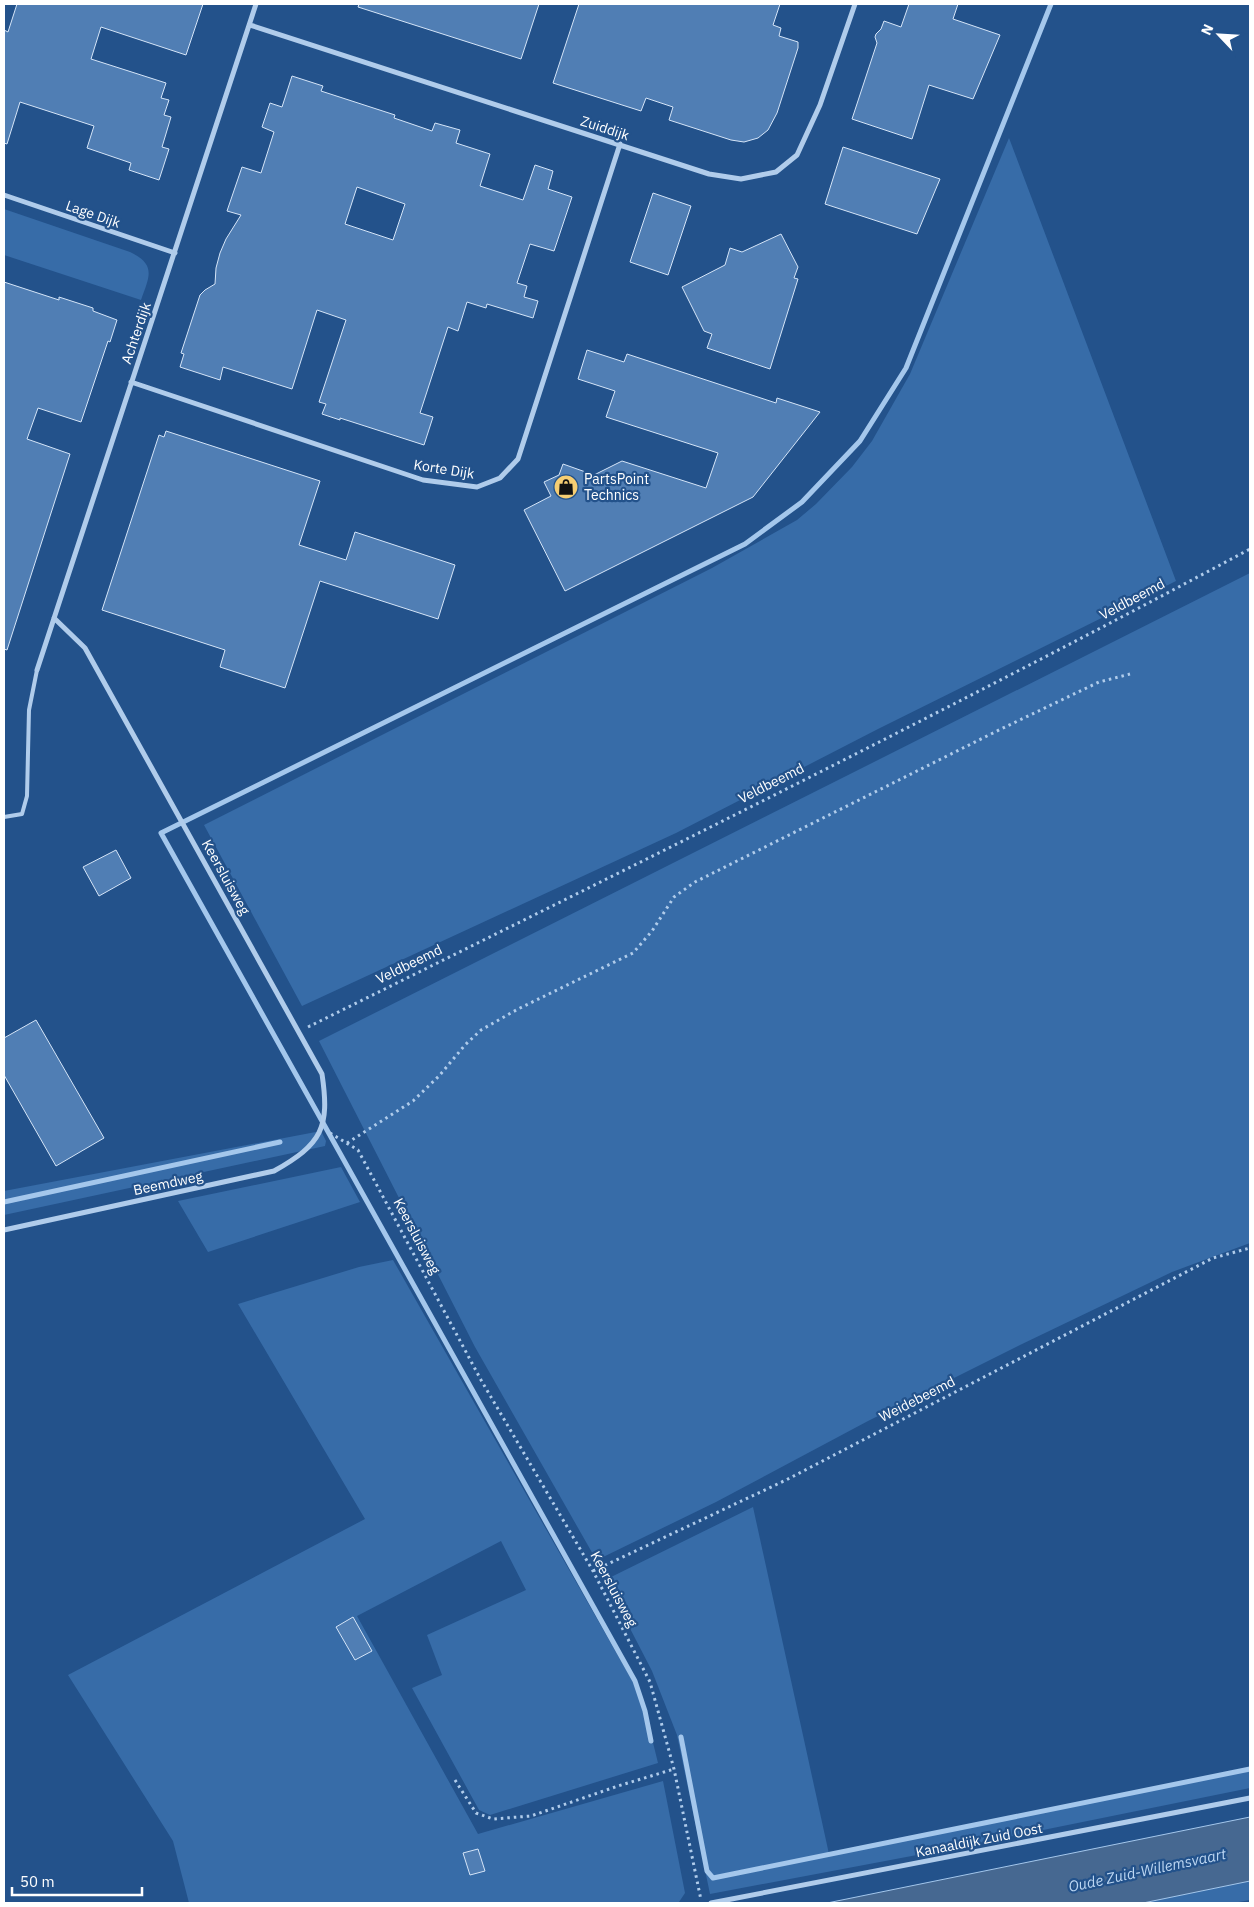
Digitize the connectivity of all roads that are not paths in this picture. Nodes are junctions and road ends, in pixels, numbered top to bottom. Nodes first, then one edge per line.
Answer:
1 (256, 4) edge
2 (855, 4) edge
3 (250, 25) junction
4 (620, 144) junction
5 (4, 195) edge
6 (175, 253) junction
7 (131, 382) junction
8 (54, 618) junction
9 (37, 670) joint
10 (4, 817) edge
11 (322, 1129) joint
12 (4, 1230) edge
13 (1250, 1798) edge
14 (711, 1903) edge

1 - 3 street, Achterdijk
2 - 4 street, Zuiddijk
3 - 4 street, Zuiddijk
3 - 6 street, Achterdijk
4 - 7 street, Korte Dijk
5 - 6 street, Lage Dijk
6 - 7 street, Achterdijk
7 - 8 street, Achterdijk
8 - 9 street, Achterdijk
8 - 11 street, Keersluisweg
9 - 10 lane
11 - 12 street, Beemdweg
13 - 14 street, Kanaaldijk Zuid Oost

